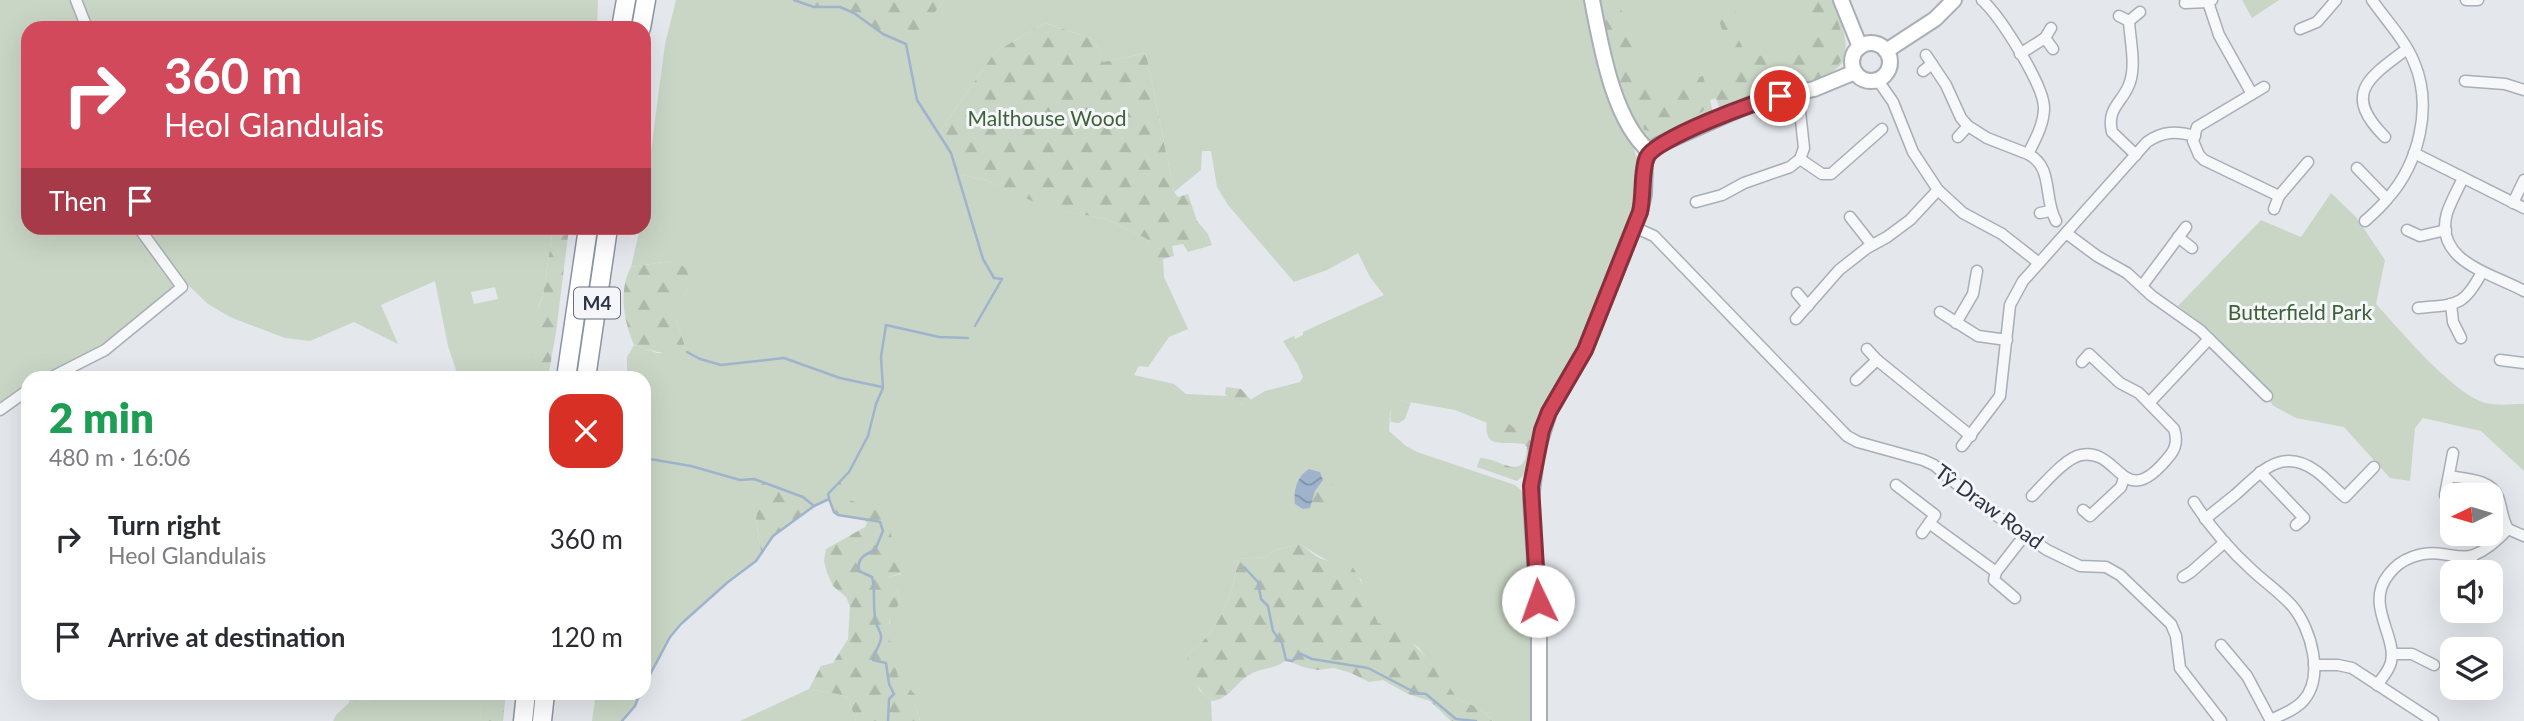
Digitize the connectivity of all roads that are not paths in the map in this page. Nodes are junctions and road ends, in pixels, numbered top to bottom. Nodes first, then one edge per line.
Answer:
1 (76, 0) edge
2 (626, 0) edge
3 (646, 0) edge
4 (1592, 0) edge
5 (1840, 0) edge
6 (1954, 0) edge
7 (1982, 0) edge
8 (2336, 0) edge
9 (2371, 0) edge
10 (2466, 0) edge
11 (2478, 0) edge
12 (2210, 1) edge
13 (2185, 3) dead end
14 (2140, 12) dead end
15 (84, 21) edge
16 (622, 21) edge
17 (642, 21) edge
18 (2051, 28) dead end
19 (2300, 29) dead end
20 (2045, 38) junction
21 (1860, 47) junction
22 (2053, 49) dead end
23 (2407, 49) junction
24 (1886, 51) junction
25 (2020, 54) junction
26 (1926, 55) dead end
27 (1932, 64) junction
28 (1923, 71) dead end
29 (1855, 72) junction
30 (1877, 79) junction
31 (2264, 88) dead end
32 (2524, 90) edge
33 (1798, 93) junction
34 (2475, 93) dead end
35 (2252, 94) junction
36 (1968, 126) junction
37 (1874, 131) dead end
38 (2194, 136) junction
39 (1958, 137) dead end
40 (2385, 137) dead end
41 (1650, 152) junction
42 (2414, 153) junction
43 (2028, 154) junction
44 (2136, 155) junction
45 (1800, 159) junction
46 (2308, 162) dead end
47 (2357, 168) dead end
48 (2463, 177) junction
49 (2524, 180) edge
50 (1938, 190) junction
51 (2279, 196) junction
52 (2387, 200) junction
53 (1696, 202) dead end
54 (2513, 203) junction
55 (2524, 208) edge
56 (2274, 209) dead end
57 (1850, 217) dead end
58 (2056, 221) dead end
59 (2365, 221) dead end
60 (1634, 227) junction
61 (2186, 228) dead end
62 (2407, 230) dead end
63 (2446, 230) junction
64 (2066, 233) junction
65 (144, 235) edge
66 (587, 235) edge
67 (607, 235) edge
68 (2178, 237) junction
69 (1872, 245) junction
70 (2192, 248) dead end
71 (2039, 263) junction
72 (1977, 271) dead end
73 (2482, 272) junction
74 (2142, 286) junction
75 (2524, 291) edge
76 (1797, 293) dead end
77 (2451, 304) junction
78 (1808, 306) junction
79 (2425, 311) dead end
80 (1940, 312) dead end
81 (1796, 319) dead end
82 (1956, 323) junction
83 (2468, 323) dead end
84 (2209, 339) junction
85 (2007, 341) junction
86 (1867, 349) dead end
87 (1877, 360) junction
88 (2500, 360) dead end
89 (2082, 362) dead end
90 (2524, 363) edge
91 (64, 371) edge
92 (567, 371) edge
93 (587, 371) edge
94 (1856, 380) dead end
95 (21, 395) edge
96 (2267, 396) dead end
97 (2149, 403) junction
98 (0, 410) edge
99 (1971, 436) junction
100 (1962, 446) dead end
101 (2453, 453) dead end
102 (2374, 467) dead end
103 (2260, 472) junction
104 (2449, 476) junction
105 (2124, 478) junction
106 (2448, 483) edge
107 (1896, 485) dead end
108 (2043, 485) junction
109 (2051, 494) dead end
110 (2032, 496) dead end
111 (2194, 502) dead end
112 (2083, 510) dead end
113 (2205, 519) junction
114 (1929, 523) junction
115 (2296, 525) dead end
116 (2508, 529) junction
117 (1922, 533) dead end
118 (2024, 536) junction
119 (2524, 536) edge
120 (2225, 542) junction
121 (2472, 556) junction
122 (2472, 560) edge
123 (2185, 562) dead end
124 (1996, 572) junction
125 (2015, 598) dead end
126 (2221, 645) dead end
127 (2392, 654) junction
128 (2314, 665) junction
129 (2434, 665) dead end
130 (2377, 685) junction
131 (525, 700) edge
132 (544, 700) edge
133 (2271, 720) edge
134 (523, 721) edge
135 (542, 721) edge
136 (1539, 721) edge
137 (2221, 721) edge
138 (2433, 721) edge

1 - 15 street
2 - 16 highway
3 - 17 highway
4 - 41 main road
5 - 21 main road
6 - 24 main road
7 - 25 street
8 - 19 street
9 - 23 street
10 - 11 street
12 - 13 street
12 - 35 street
14 - 44 street
18 - 20 street
20 - 22 street
20 - 25 street
21 - 24 main road
21 - 29 main road
23 - 40 street
23 - 42 street
24 - 30 main road
25 - 43 street
26 - 27 street
27 - 28 street
27 - 36 street
29 - 30 main road
29 - 33 main road
30 - 50 street
31 - 35 street
32 - 34 street
33 - 41 main road
33 - 45 street
35 - 38 street
36 - 39 street
36 - 43 street
37 - 45 street
38 - 44 street
38 - 51 street
41 - 60 main road
42 - 48 street
42 - 52 street
43 - 58 street
44 - 64 street
45 - 53 street
46 - 51 street
47 - 52 street
48 - 54 street
48 - 63 street
49 - 54 street
50 - 69 street
50 - 71 street
51 - 56 street
52 - 59 street
54 - 55 street
57 - 69 street
60 - 118 street, Tŷ Draw Road
60 - 136 main road
61 - 68 street
62 - 63 street
63 - 73 street
64 - 71 street
64 - 74 street
65 - 91 street
66 - 92 highway, M4
67 - 93 highway, M4
68 - 70 street
68 - 74 street
69 - 78 street
71 - 85 street
72 - 82 street
73 - 75 street
73 - 77 street
74 - 84 street
76 - 78 street
77 - 79 street
77 - 83 street
78 - 81 street
80 - 82 street
82 - 85 street
84 - 96 street
84 - 97 street
85 - 99 street
86 - 87 street
87 - 94 street
87 - 99 street
88 - 90 street
89 - 97 street
95 - 98 street
97 - 105 street
99 - 100 street
101 - 104 street
102 - 103 street
103 - 113 street
103 - 115 street
104 - 106 street
104 - 116 street
105 - 108 street
105 - 112 street
107 - 114 street
108 - 109 street
108 - 110 street
111 - 113 street
113 - 120 street
114 - 117 street
114 - 124 street
116 - 119 street
116 - 121 street
118 - 124 street
118 - 137 street, Tŷ Draw Road
120 - 123 street
120 - 128 street
121 - 122 street
121 - 127 street
124 - 125 street
126 - 133 street
127 - 129 street
127 - 130 street
128 - 130 street
128 - 133 street
130 - 138 street
131 - 134 highway
132 - 135 highway

